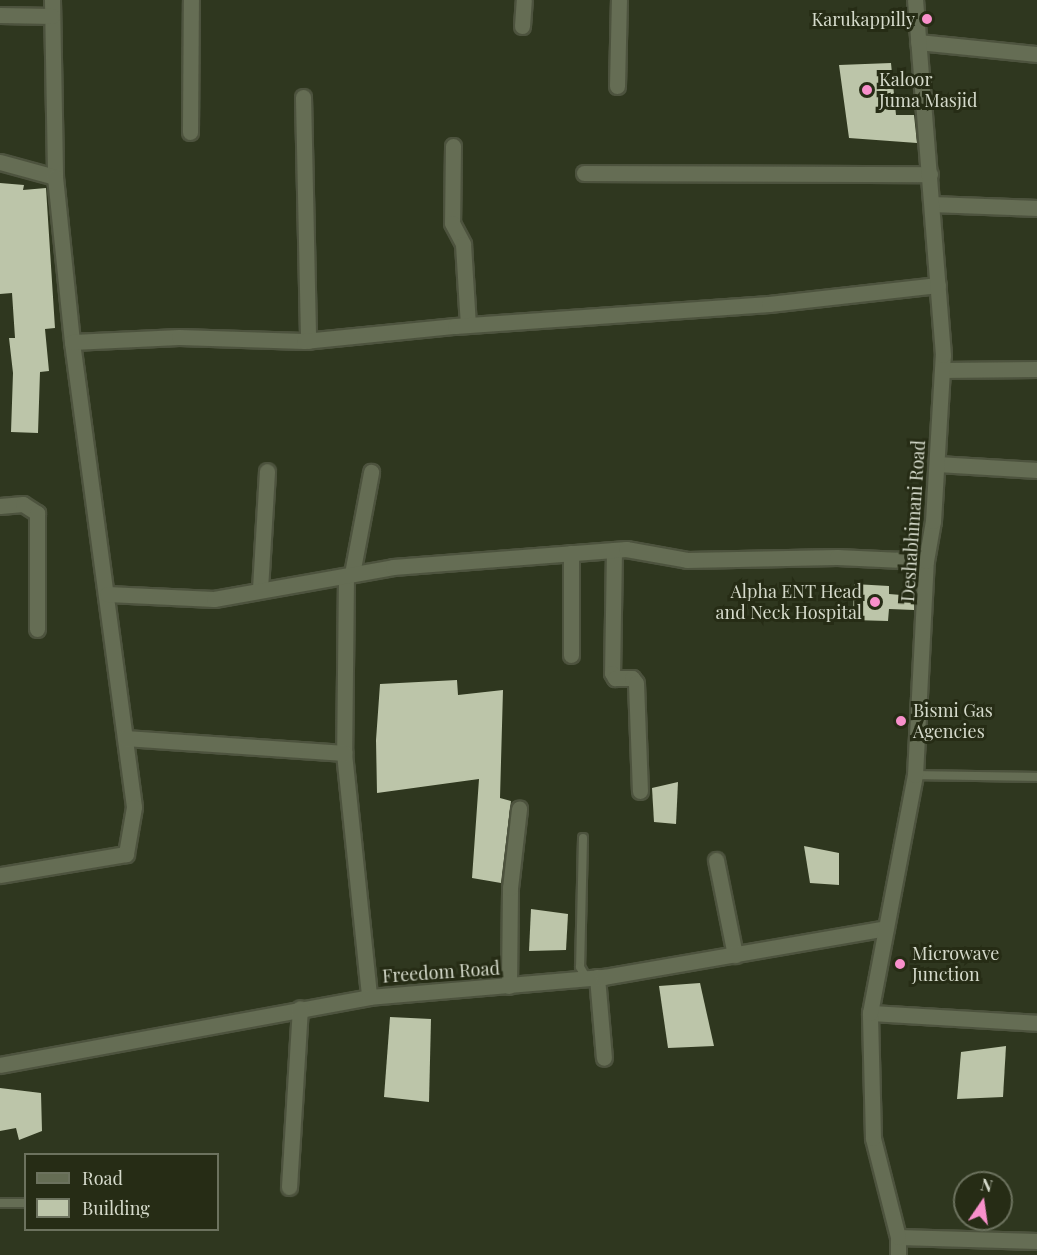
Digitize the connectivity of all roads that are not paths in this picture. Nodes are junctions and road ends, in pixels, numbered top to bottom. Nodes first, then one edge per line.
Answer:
1 (191, 0) edge
2 (524, 0) edge
3 (619, 0) edge
4 (915, 0) edge
5 (52, 4) edge
6 (0, 15) edge
7 (522, 26) dead end
8 (918, 42) junction
9 (1037, 54) edge
10 (617, 86) dead end
11 (303, 97) dead end
12 (190, 132) dead end
13 (453, 146) dead end
14 (0, 162) edge
15 (584, 173) dead end
16 (930, 174) junction
17 (55, 177) junction
18 (932, 204) junction
19 (1037, 208) edge
20 (938, 285) junction
21 (468, 325) junction
22 (308, 341) junction
23 (72, 342) junction
24 (1037, 369) edge
25 (942, 370) junction
26 (937, 464) junction
27 (1037, 470) edge
28 (267, 471) dead end
29 (371, 472) dead end
30 (0, 506) edge
31 (614, 550) junction
32 (571, 553) junction
33 (926, 561) junction
34 (349, 575) junction
35 (260, 589) junction
36 (107, 594) junction
37 (37, 629) dead end
38 (571, 655) dead end
39 (125, 738) junction
40 (344, 753) junction
41 (915, 775) junction
42 (1037, 777) edge
43 (640, 791) dead end
44 (519, 808) dead end
45 (583, 838) dead end
46 (716, 860) dead end
47 (0, 875) edge
48 (886, 928) junction
49 (735, 955) junction
50 (592, 978) junction
51 (509, 986) junction
52 (369, 997) junction
53 (300, 1008) junction
54 (870, 1013) junction
55 (1037, 1023) edge
56 (604, 1058) dead end
57 (0, 1065) edge
58 (289, 1187) dead end
59 (0, 1203) edge
60 (24, 1203) edge
61 (898, 1237) junction
62 (1037, 1241) edge
63 (898, 1255) edge

1 - 12 street
2 - 7 street
3 - 10 street
4 - 8 street, Deshabhimani Road
5 - 6 street
5 - 17 street
8 - 9 street
8 - 16 street, Deshabhimani Road
11 - 22 street
13 - 21 street
14 - 17 street
15 - 16 street
16 - 18 street, Deshabhimani Road
17 - 23 street
18 - 19 street
18 - 20 street, Deshabhimani Road
20 - 21 street
20 - 25 street, Deshabhimani Road
21 - 22 street
22 - 23 street
23 - 36 street
24 - 25 street
25 - 26 street, Deshabhimani Road
26 - 27 street
26 - 33 street, Deshabhimani Road
28 - 35 street
29 - 34 street
30 - 37 street
31 - 32 street
31 - 33 street
31 - 43 street
32 - 34 street
32 - 38 street
33 - 41 street, Deshabhimani Road
34 - 35 street
34 - 40 street
35 - 36 street
36 - 39 street
39 - 40 street
39 - 47 street
40 - 52 street
41 - 42 lane
41 - 48 street, Deshabhimani Road
44 - 51 street
45 - 50 lane
46 - 49 street
48 - 49 street, Freedom Road
48 - 54 street, Deshabhimani Road
49 - 50 street, Freedom Road
50 - 51 street, Freedom Road
50 - 56 street
51 - 52 street, Freedom Road
52 - 53 street, Freedom Road
53 - 57 street, Freedom Road
53 - 58 street
54 - 55 street
54 - 61 street, Deshabhimani Road
59 - 60 lane
61 - 62 street
61 - 63 street, Deshabhimani Road

